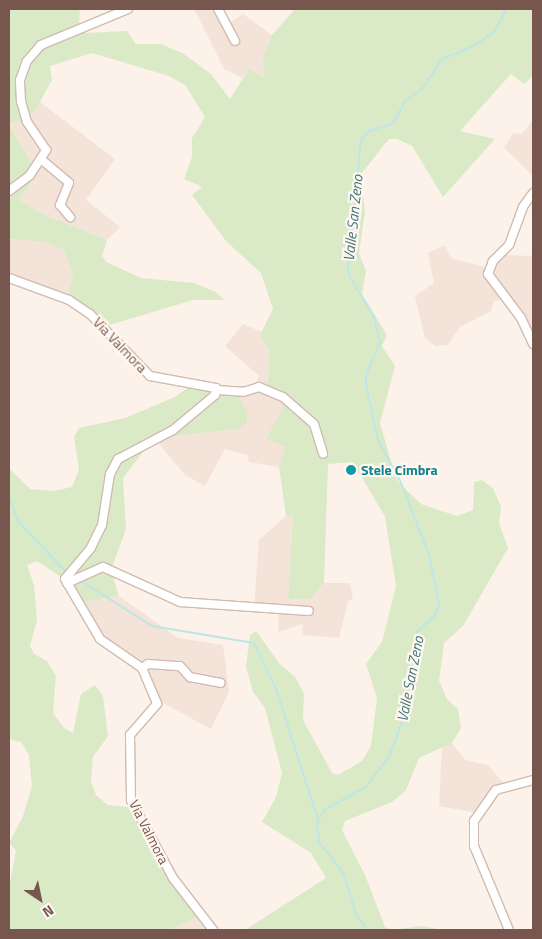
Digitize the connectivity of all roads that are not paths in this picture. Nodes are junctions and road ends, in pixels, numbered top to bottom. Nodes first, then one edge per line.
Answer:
1 (128, 9) edge
2 (218, 9) edge
3 (235, 42) dead end
4 (42, 160) junction
5 (9, 191) edge
6 (533, 193) edge
7 (70, 217) dead end
8 (9, 278) edge
9 (533, 344) edge
10 (217, 390) junction
11 (323, 454) dead end
12 (66, 583) junction
13 (309, 611) dead end
14 (142, 668) junction
15 (220, 683) dead end
16 (533, 780) edge
17 (213, 930) edge
18 (509, 930) edge

1 - 4 street
2 - 3 street
4 - 5 street
4 - 7 street
6 - 9 street
8 - 10 street, Via Valmora
10 - 11 street, Via Valmora
10 - 12 street
12 - 13 street
12 - 14 street
14 - 15 street
14 - 17 street, Via Valmora
16 - 18 street

